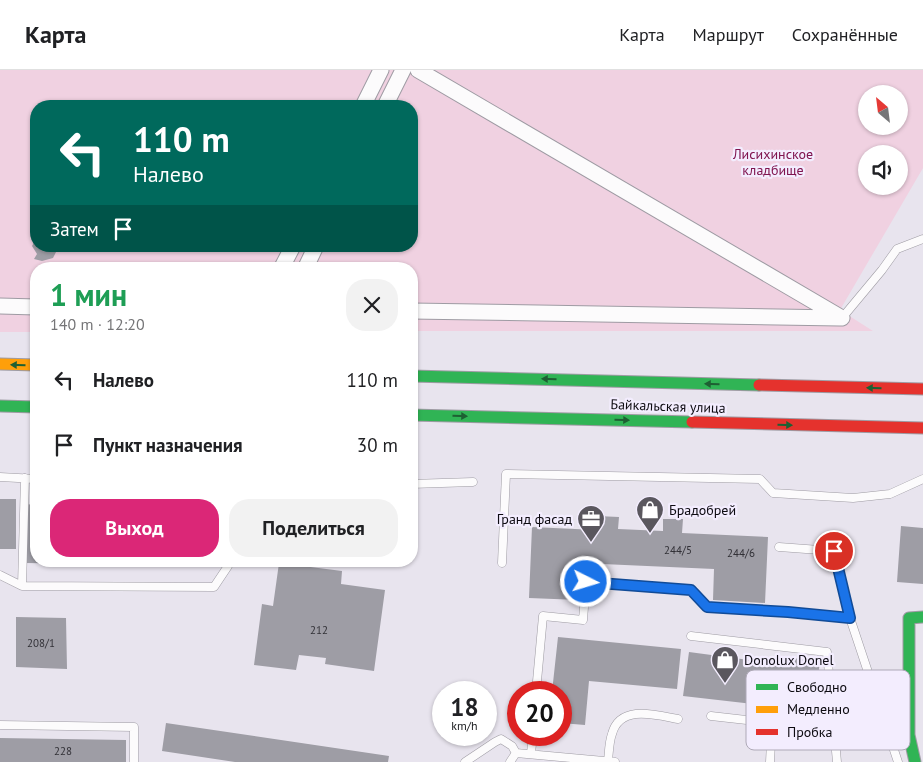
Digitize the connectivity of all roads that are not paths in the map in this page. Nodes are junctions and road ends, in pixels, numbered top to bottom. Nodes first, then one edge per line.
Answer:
1 (381, 70) edge
2 (403, 70) edge
3 (418, 70) edge
4 (366, 100) edge
5 (388, 100) edge
6 (923, 239) edge
7 (0, 306) edge
8 (30, 307) edge
9 (418, 311) edge
10 (842, 318) junction
11 (0, 364) edge
12 (30, 365) edge
13 (418, 376) edge
14 (923, 389) edge
15 (0, 406) edge
16 (30, 407) edge
17 (418, 415) edge
18 (923, 428) edge
19 (0, 477) edge
20 (25, 478) junction
21 (30, 478) edge
22 (923, 479) edge
23 (473, 482) dead end
24 (418, 484) edge
25 (779, 547) dead end
26 (502, 564) dead end
27 (227, 567) edge
28 (0, 575) edge
29 (22, 586) junction
30 (923, 617) edge
31 (850, 618) junction
32 (691, 636) dead end
33 (829, 670) edge
34 (867, 670) edge
35 (909, 670) edge
36 (537, 681) edge
37 (711, 716) dead end
38 (678, 719) dead end
39 (746, 720) edge
40 (0, 725) edge
41 (910, 740) edge
42 (532, 746) edge
43 (894, 750) edge
44 (516, 753) junction
45 (531, 753) junction
46 (134, 762) edge
47 (465, 762) edge
48 (510, 762) edge
49 (612, 762) edge
50 (898, 762) edge
51 (915, 762) edge

1 - 4 street
2 - 5 street
3 - 10 street
6 - 10 lane
7 - 8 street
9 - 10 street
12 -> 11 main road
14 -> 13 main road, Байкальская улица
15 - 16 main road
17 -> 18 main road, Байкальская улица
19 - 20 lane
20 - 21 lane
20 - 29 lane
22 - 26 lane
23 - 24 lane
25 - 31 lane
27 - 29 lane
28 - 29 lane
30 - 35 main road
31 - 34 lane
31 - 36 lane
32 - 33 lane
37 - 39 lane
38 - 49 lane
40 - 46 lane
41 - 51 main road
42 - 45 lane
43 - 50 lane
44 - 45 lane
44 - 47 lane
44 - 48 lane
45 - 49 lane

